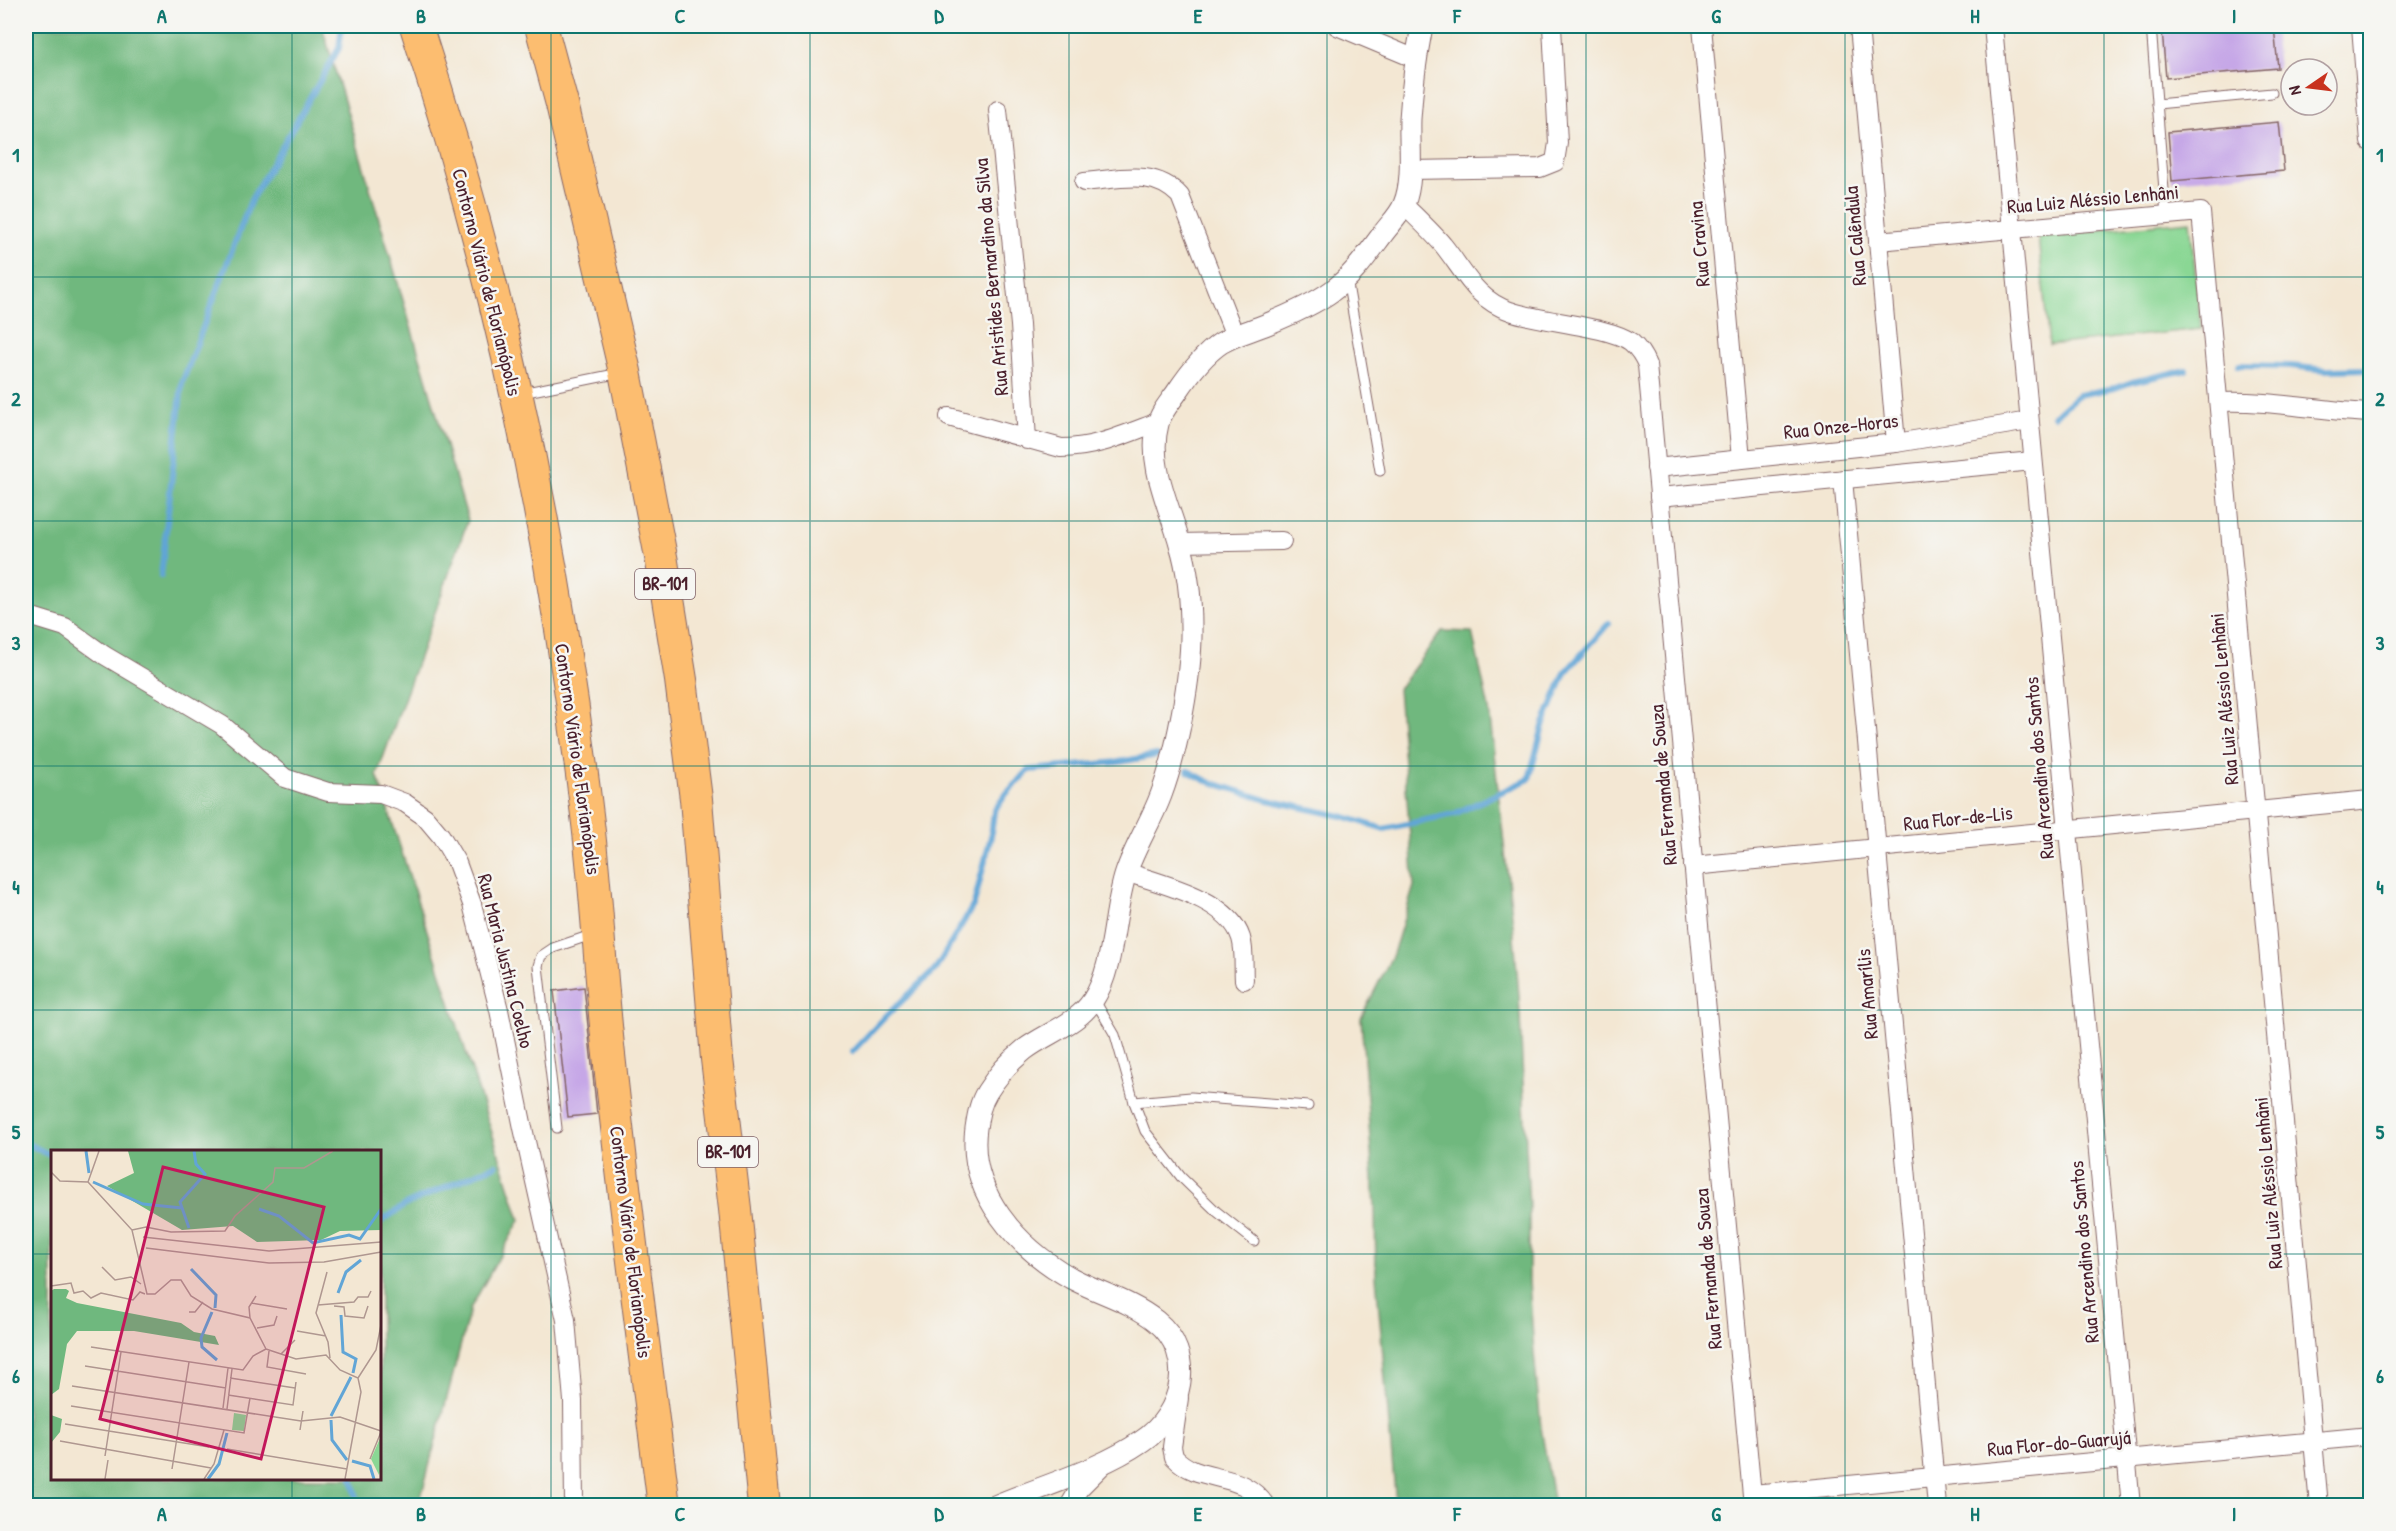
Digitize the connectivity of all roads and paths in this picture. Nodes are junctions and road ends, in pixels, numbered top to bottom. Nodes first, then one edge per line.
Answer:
1 (416, 26) edge
2 (541, 26) edge
3 (1337, 26) edge
4 (1422, 26) edge
5 (1552, 26) edge
6 (1702, 26) edge
7 (1859, 26) edge
8 (1993, 26) edge
9 (2151, 26) edge
10 (2361, 26) edge
11 (1416, 59) junction
12 (2272, 93) dead end
13 (2157, 104) junction
14 (998, 110) dead end
15 (2370, 142) edge
16 (1410, 171) junction
17 (1084, 182) dead end
18 (1404, 205) junction
19 (2166, 215) junction
20 (2012, 229) junction
21 (1878, 241) junction
22 (1347, 279) junction
23 (1235, 336) junction
24 (625, 372) junction
25 (517, 394) junction
26 (2220, 402) junction
27 (2370, 413) edge
28 (949, 417) dead end
29 (2029, 421) junction
30 (1158, 422) junction
31 (1027, 440) junction
32 (1896, 443) junction
33 (1741, 459) junction
34 (2033, 461) junction
35 (1656, 468) junction
36 (1380, 471) dead end
37 (1843, 479) junction
38 (1659, 497) junction
39 (1282, 541) dead end
40 (1180, 543) junction
41 (26, 615) edge
42 (2370, 800) edge
43 (2257, 811) junction
44 (2067, 830) junction
45 (1877, 849) junction
46 (1693, 866) junction
47 (1126, 872) junction
48 (599, 932) junction
49 (1244, 980) dead end
50 (1095, 999) junction
51 (1134, 1102) junction
52 (1308, 1106) dead end
53 (557, 1128) dead end
54 (1254, 1241) dead end
55 (1180, 1393) junction
56 (2370, 1436) edge
57 (2313, 1441) junction
58 (2126, 1459) junction
59 (1109, 1460) junction
60 (1935, 1477) junction
61 (1753, 1500) edge
62 (574, 1506) edge
63 (664, 1506) edge
64 (764, 1506) edge
65 (995, 1506) edge
66 (1069, 1506) edge
67 (1266, 1506) edge
68 (1937, 1506) edge
69 (2130, 1506) edge
70 (2319, 1506) edge

1 - 25 highway, Contorno Viário de Florianópolis
2 - 24 highway, BR-101
3 - 11 street
4 - 11 street
5 - 16 street
6 - 33 street, Rua Cravina
7 - 21 street, Rua Calêndula
8 - 20 street, Rua Arcendino dos Santos
9 - 13 lane
10 - 15 street
11 - 16 street
12 - 13 lane
13 - 19 lane
14 - 31 street, Rua Aristides Bernardino da Silva
16 - 18 street
17 - 23 street
18 - 22 street
18 - 35 street, Rua Fernanda de Souza
19 - 20 street, Rua Luiz Aléssio Lenhâni
19 - 26 street, Rua Luiz Aléssio Lenhâni
20 - 21 street, Rua Luiz Aléssio Lenhâni
20 - 29 street, Rua Arcendino dos Santos
21 - 32 street, Rua Calêndula
22 - 23 street
22 - 36 lane
23 - 30 street
24 - 25 lane
24 - 64 highway, BR-101
25 - 48 highway, Contorno Viário de Florianópolis
26 - 27 street
26 - 43 street, Rua Luiz Aléssio Lenhâni
28 - 31 street
29 - 32 street, Rua Onze-Horas
29 - 34 street, Rua Arcendino dos Santos
30 - 31 street
30 - 40 street
32 - 33 street, Rua Onze-Horas
33 - 35 street, Rua Onze-Horas
34 - 37 street
34 - 44 street, Rua Arcendino dos Santos
35 - 38 street, Rua Fernanda de Souza
37 - 38 street
37 - 45 street, Rua Amarílis
38 - 46 street, Rua Fernanda de Souza
39 - 40 street
40 - 47 street
41 - 62 street, Rua Maria Justina Coelho
42 - 43 street, Rua Flor-de-Lis
43 - 44 street, Rua Flor-de-Lis
43 - 57 street, Rua Luiz Aléssio Lenhâni
44 - 45 street, Rua Flor-de-Lis
44 - 58 street, Rua Arcendino dos Santos
45 - 46 street, Rua Flor-de-Lis
45 - 60 street, Rua Amarílis
46 - 61 street, Rua Fernanda de Souza
47 - 49 street
47 - 50 street
48 - 53 lane
48 - 63 highway, Contorno Viário de Florianópolis
50 - 51 lane
50 - 55 street
51 - 52 lane
51 - 54 lane
55 - 59 street
55 - 67 street
56 - 57 street, Rua Flor-do-Guarujá
57 - 58 street, Rua Flor-do-Guarujá
57 - 70 street, Rua Luiz Aléssio Lenhâni
58 - 60 street, Rua Flor-do-Guarujá
58 - 69 street, Rua Arcendino dos Santos
59 - 65 street
59 - 66 street
60 - 61 street, Rua Flor-do-Guarujá
60 - 68 street, Rua Amarílis

